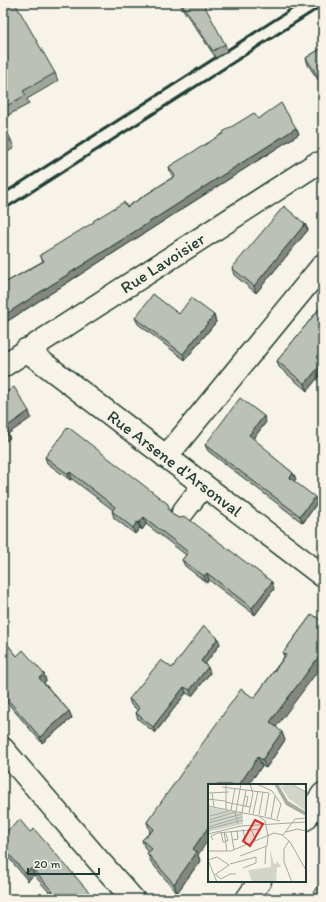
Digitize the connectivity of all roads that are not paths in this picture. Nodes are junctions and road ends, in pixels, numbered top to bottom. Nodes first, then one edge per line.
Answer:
1 (323, 163) edge
2 (323, 264) edge
3 (26, 350) junction
4 (3, 366) edge
5 (166, 457) junction
6 (203, 486) junction
7 (183, 512) dead end
8 (323, 576) edge
9 (3, 749) edge
10 (323, 794) edge
11 (306, 818) edge
12 (259, 882) edge
13 (133, 899) edge
14 (247, 899) edge

1 - 3 street, Rue Lavoisier
2 - 5 street
3 - 4 street, Rue Lavoisier
3 - 5 street, Rue Arsene d'Arsonval
5 - 6 street, Rue Arsene d'Arsonval
6 - 7 street
6 - 8 street, Rue Arsene d'Arsonval
9 - 13 street
10 - 11 street
12 - 14 street

